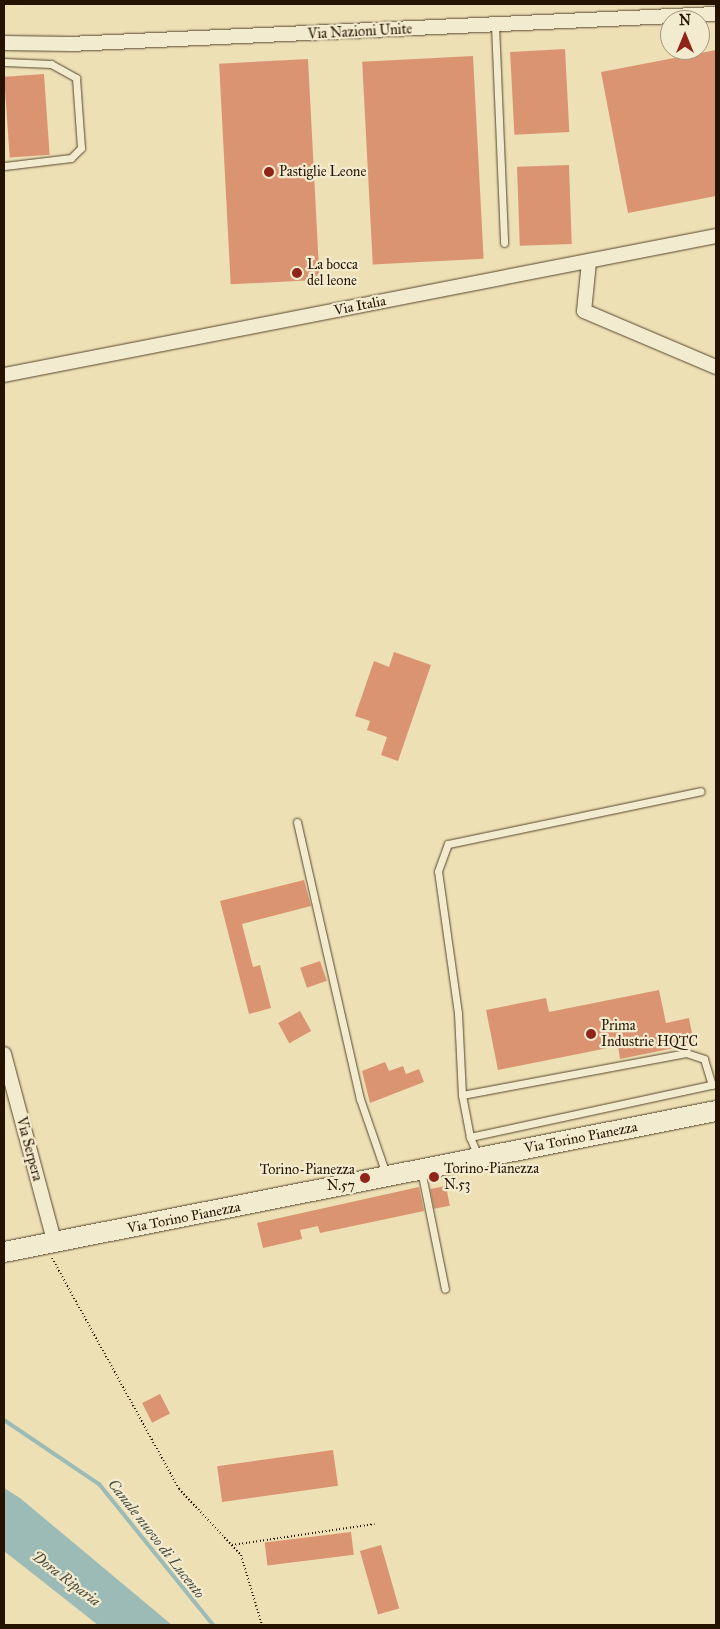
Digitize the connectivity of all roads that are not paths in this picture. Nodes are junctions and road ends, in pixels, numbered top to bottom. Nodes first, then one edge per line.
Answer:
1 (716, 14) edge
2 (494, 25) junction
3 (4, 43) edge
4 (4, 62) edge
5 (4, 166) edge
6 (716, 236) edge
7 (504, 243) dead end
8 (589, 262) junction
9 (716, 367) edge
10 (4, 375) edge
11 (700, 791) dead end
12 (297, 822) dead end
13 (4, 1054) edge
14 (714, 1084) edge
15 (462, 1095) junction
16 (716, 1111) edge
17 (470, 1137) junction
18 (479, 1159) junction
19 (421, 1170) junction
20 (387, 1177) junction
21 (50, 1245) junction
22 (4, 1252) edge
23 (445, 1289) dead end

1 - 2 street, Via Nazioni Unite
2 - 3 street, Via Nazioni Unite
2 - 7 lane
4 - 5 lane
6 - 8 street, Via Italia
8 - 9 street
8 - 10 street, Via Italia
11 - 15 lane
12 - 20 lane
13 - 21 street, Via Serpera
14 - 15 lane
14 - 17 lane
15 - 17 lane
16 - 18 main road, Via Torino Pianezza
17 - 18 lane
18 - 19 main road, Via Torino Pianezza
19 - 20 main road, Via Torino Pianezza
19 - 23 lane
20 - 21 main road, Via Torino Pianezza
21 - 22 main road, Via Torino Pianezza

